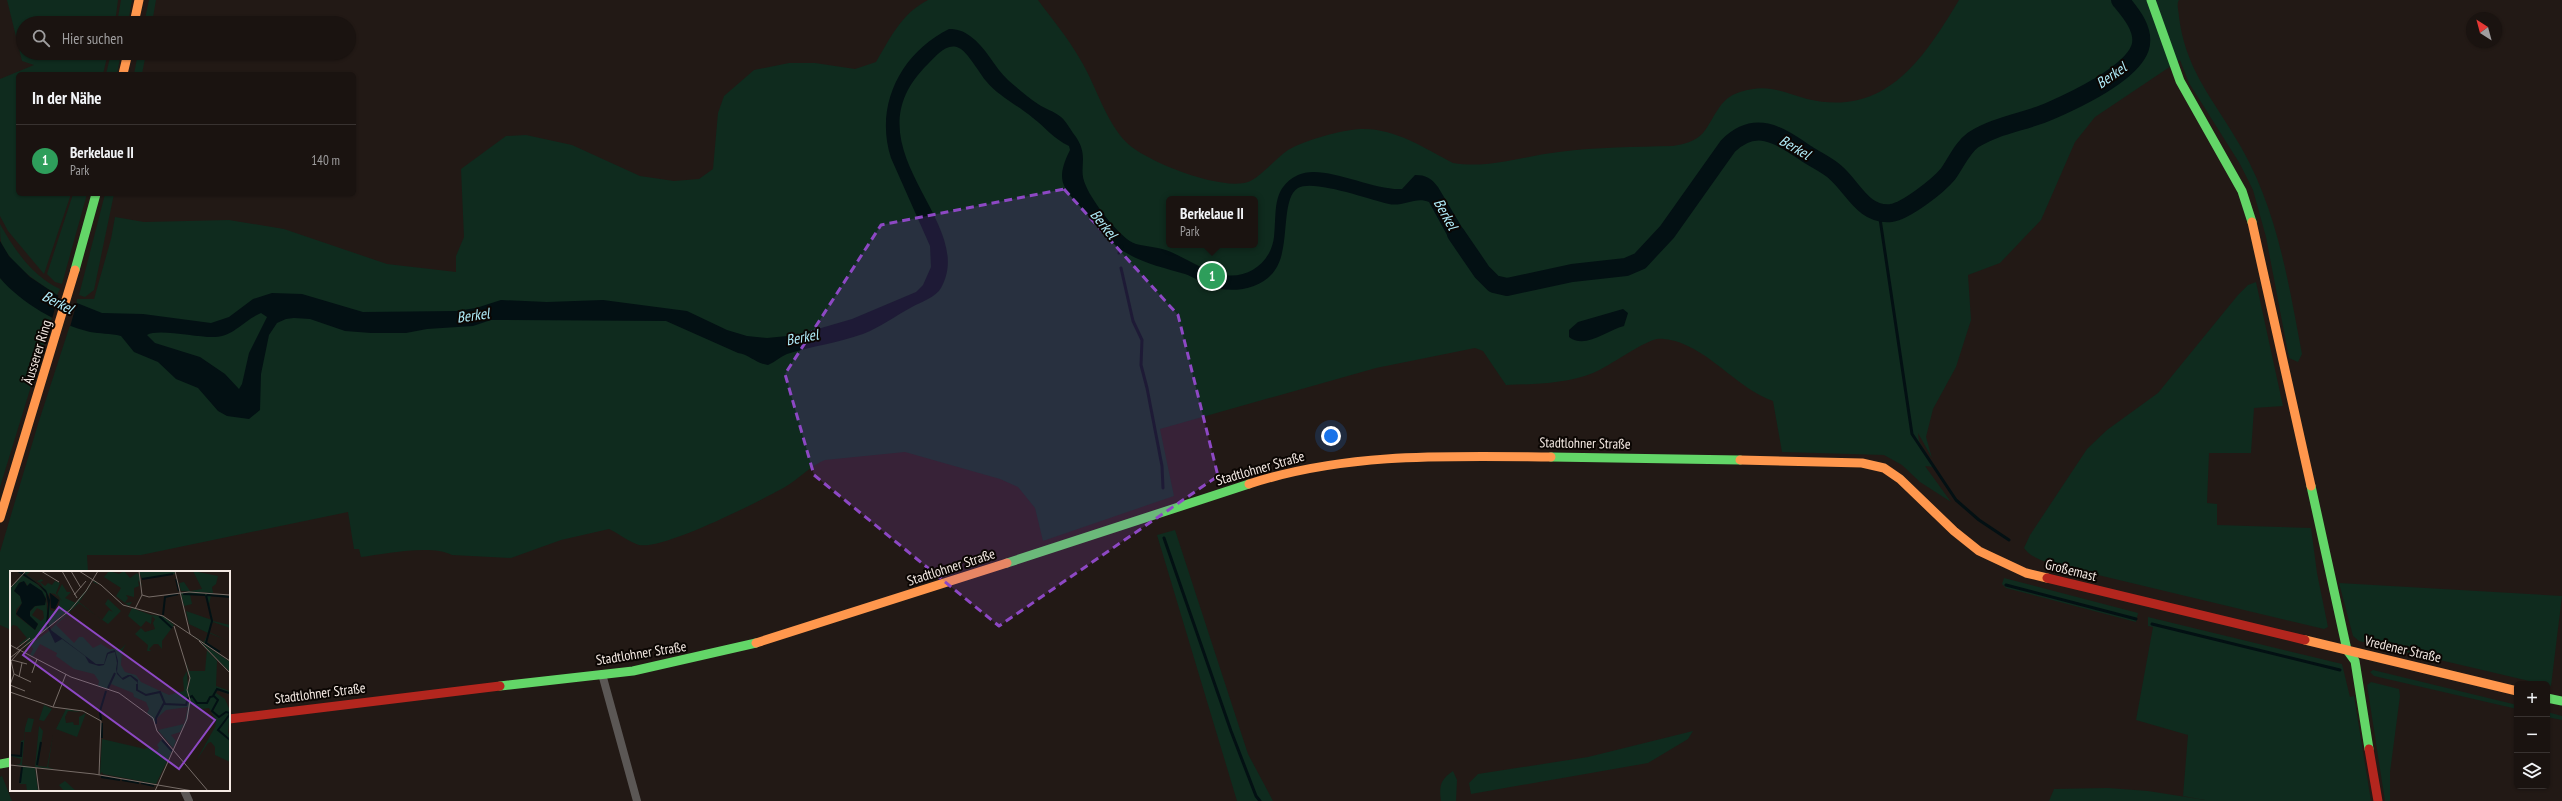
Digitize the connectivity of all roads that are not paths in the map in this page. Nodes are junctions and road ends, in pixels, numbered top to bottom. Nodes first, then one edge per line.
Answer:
1 (138, 0) edge
2 (2151, 0) edge
3 (135, 16) edge
4 (126, 60) edge
5 (123, 72) edge
6 (95, 196) edge
7 (1884, 468) joint
8 (0, 518) edge
9 (2282, 634) joint
10 (2347, 650) junction
11 (602, 674) junction
12 (2514, 690) edge
13 (2550, 699) edge
14 (2562, 702) edge
15 (230, 719) edge
16 (10, 762) edge
17 (0, 764) edge
18 (184, 791) edge
19 (189, 801) edge
20 (637, 801) edge
21 (2378, 801) edge

1 - 3 street
2 - 10 street
4 - 5 street
6 - 8 street, Äusserer Ring
7 - 9 street, Großemast
7 - 11 street, Stadtlohner Straße
9 - 10 street, Vredener Straße
10 - 12 street, Vredener Straße
10 - 21 street
11 - 15 street, Stadtlohner Straße
11 - 20 street
13 - 14 street
16 - 17 street
18 - 19 street

